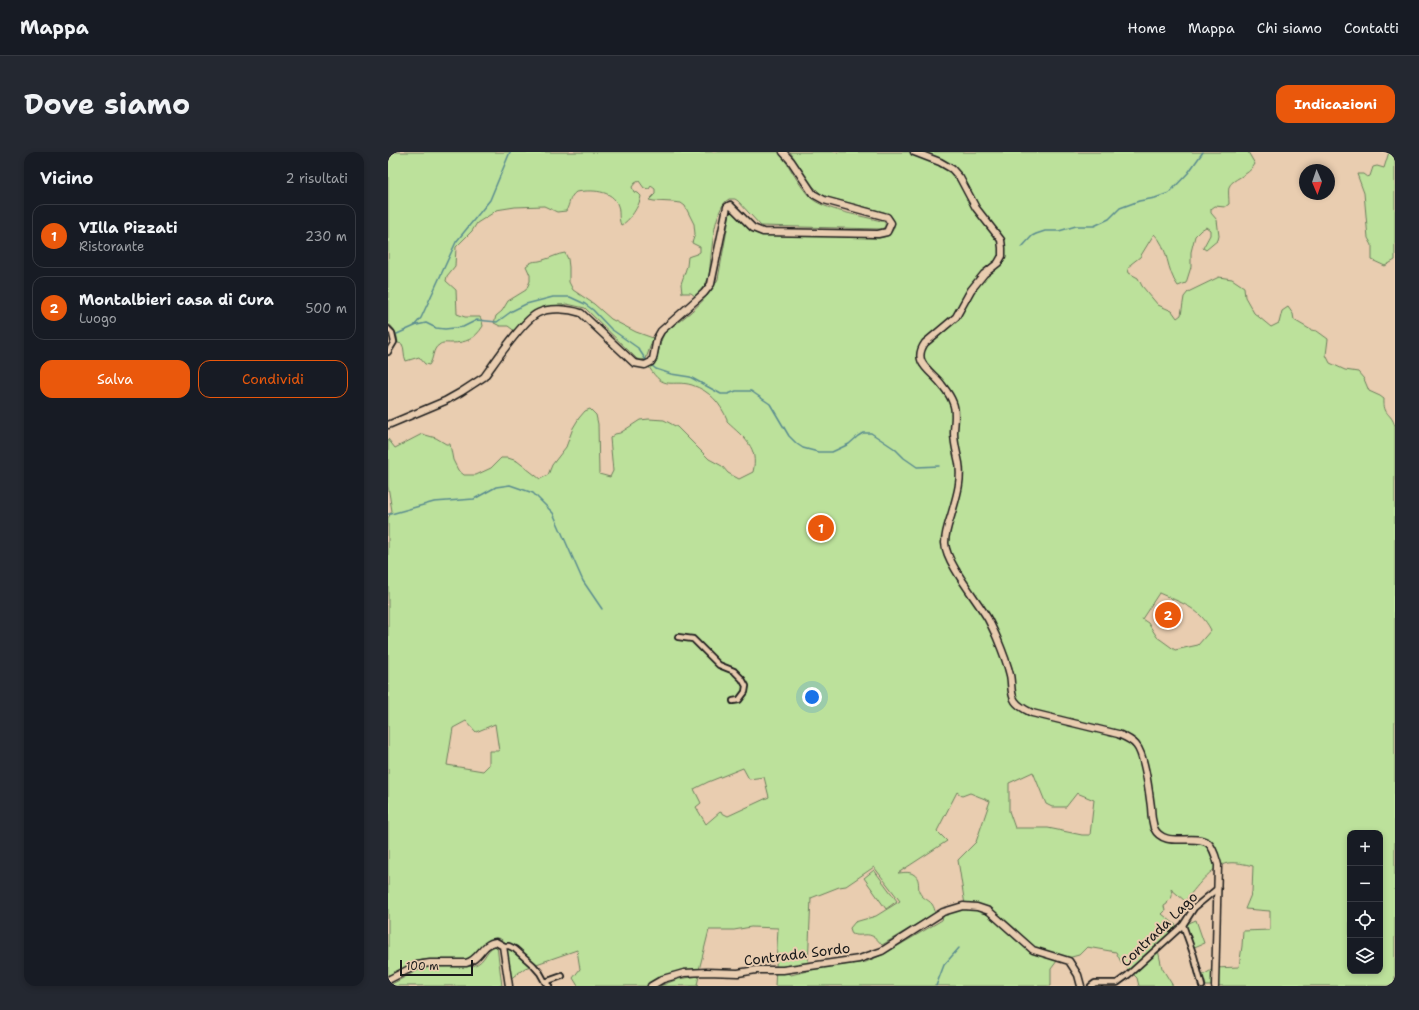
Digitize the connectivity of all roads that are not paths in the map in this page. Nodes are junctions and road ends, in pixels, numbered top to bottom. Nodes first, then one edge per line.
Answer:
1 (783, 152) edge
2 (914, 152) edge
3 (388, 329) edge
4 (388, 352) edge
5 (388, 425) edge
6 (678, 637) dead end
7 (733, 701) dead end
8 (1218, 888) junction
9 (1183, 925) junction
10 (503, 946) junction
11 (562, 976) dead end
12 (388, 980) edge
13 (545, 982) junction
14 (509, 986) edge
15 (550, 986) edge
16 (651, 986) edge
17 (1081, 986) edge
18 (1091, 986) edge
19 (1202, 986) edge
20 (1215, 986) edge

1 - 5 street
2 - 8 street
3 - 4 street
6 - 7 street
8 - 9 street, Contrada Lago
8 - 20 street
9 - 18 street, Contrada Lago
9 - 19 street
10 - 12 street
10 - 13 street
10 - 14 street
11 - 13 street
13 - 15 street
16 - 17 street, Contrada Sordo

